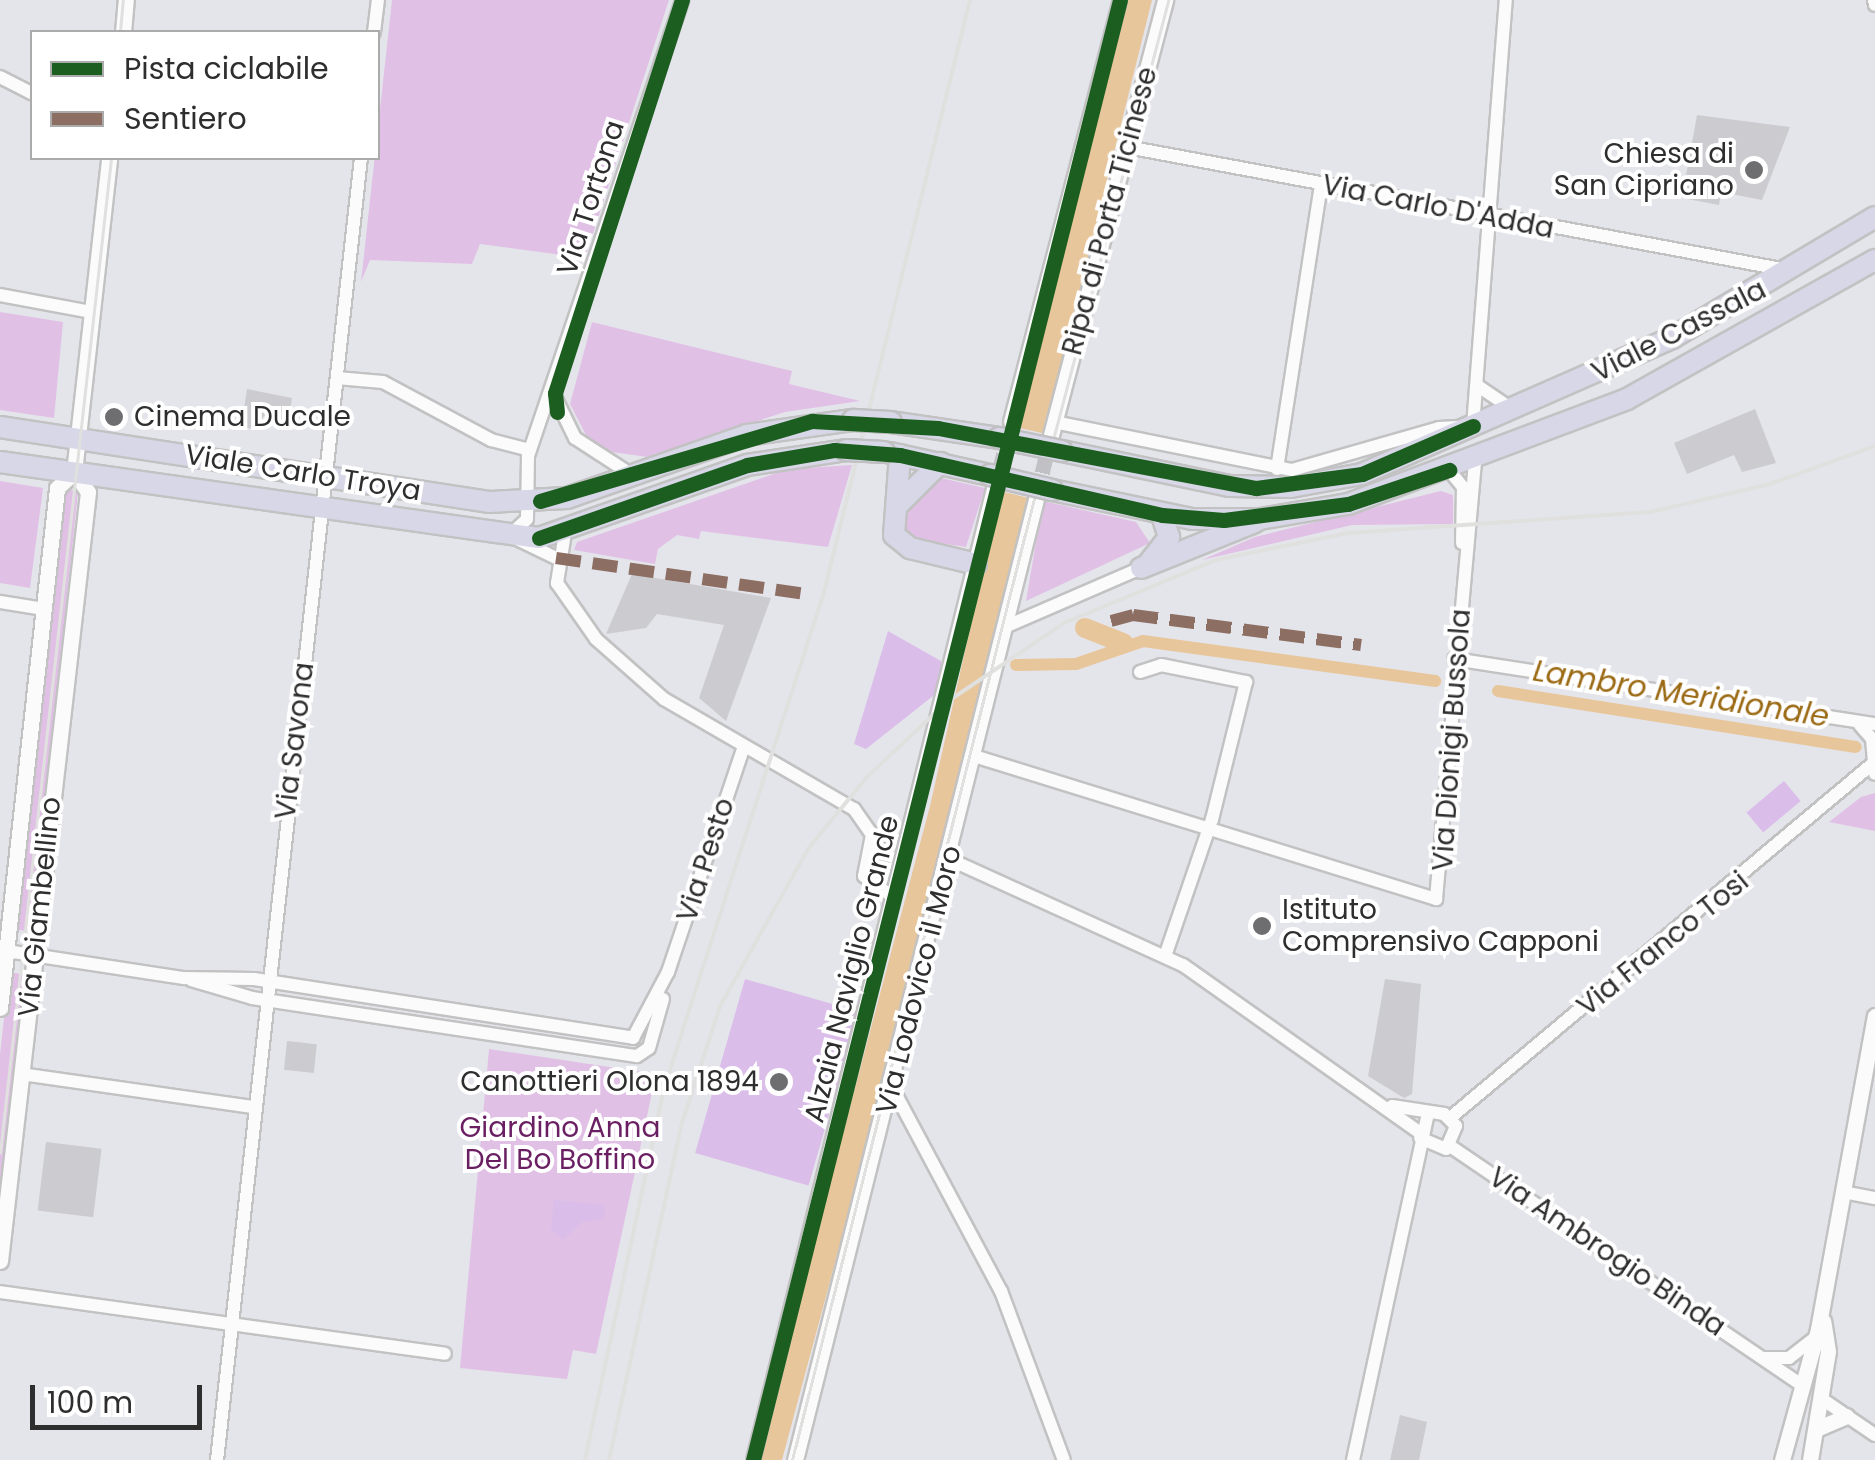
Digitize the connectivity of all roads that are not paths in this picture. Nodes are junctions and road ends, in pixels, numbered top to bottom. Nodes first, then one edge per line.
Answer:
1 (126, 0) edge
2 (378, 0) edge
3 (682, 0) edge
4 (1120, 0) edge
5 (1165, 0) edge
6 (1506, 0) edge
7 (123, 30) edge
8 (374, 30) edge
9 (0, 77) edge
10 (30, 92) edge
11 (1127, 147) junction
12 (109, 160) edge
13 (361, 160) edge
14 (1322, 185) junction
15 (1488, 217) junction
16 (1875, 217) edge
17 (1875, 260) edge
18 (1750, 265) junction
19 (1795, 270) junction
20 (1758, 292) junction
21 (0, 295) edge
22 (91, 312) junction
23 (337, 378) junction
24 (1478, 386) junction
25 (555, 393) junction
26 (1513, 410) junction
27 (1010, 422) tunnel mouth
28 (1473, 426) junction
29 (0, 427) edge
30 (1056, 436) junction
31 (77, 439) junction
32 (530, 450) junction
33 (846, 450) joint
34 (900, 455) junction
35 (1474, 460) junction
36 (0, 462) edge
37 (940, 463) junction
38 (1277, 470) junction
39 (1449, 470) junction
40 (74, 472) junction
41 (326, 476) junction
42 (635, 476) junction
43 (993, 489) tunnel mouth
44 (1044, 495) junction
45 (534, 501) junction
46 (898, 504) junction
47 (321, 509) junction
48 (1162, 515) junction
49 (1260, 519) junction
50 (565, 532) junction
51 (509, 538) junction
52 (556, 558) junction
53 (976, 564) junction
54 (1142, 568) junction
55 (1464, 581) junction
56 (0, 602) edge
57 (44, 609) junction
58 (1007, 626) junction
59 (1454, 659) junction
60 (1140, 672) dead end
61 (1868, 725) edge
62 (1874, 747) edge
63 (743, 749) junction
64 (974, 756) junction
65 (1873, 770) edge
66 (1206, 830) junction
67 (949, 858) junction
68 (892, 896) junction
69 (3, 951) edge
70 (34, 955) junction
71 (1165, 956) junction
72 (668, 972) junction
73 (184, 978) junction
74 (267, 981) junction
75 (266, 1000) junction
76 (389, 1000) junction
77 (0, 1008) edge
78 (1875, 1016) edge
79 (384, 1018) junction
80 (603, 1035) junction
81 (600, 1050) junction
82 (20, 1074) junction
83 (892, 1088) junction
84 (1390, 1105) junction
85 (254, 1106) junction
86 (1427, 1117) junction
87 (1450, 1118) junction
88 (1420, 1135) junction
89 (1450, 1146) junction
90 (1432, 1150) junction
91 (1414, 1175) junction
92 (1844, 1192) junction
93 (1875, 1198) edge
94 (0, 1261) edge
95 (0, 1292) edge
96 (1822, 1308) junction
97 (230, 1325) junction
98 (1818, 1329) junction
99 (446, 1354) dead end
100 (1763, 1358) junction
101 (1799, 1383) junction
102 (1822, 1399) junction
103 (1846, 1416) junction
104 (1816, 1430) junction
105 (1875, 1436) edge
106 (216, 1460) edge
107 (754, 1460) edge
108 (796, 1460) edge
109 (1064, 1460) edge
110 (1354, 1460) edge
111 (1782, 1460) edge
112 (1810, 1460) edge

1 - 7 street
2 - 8 street
3 - 25 street, Via Tortona
4 - 27 street
5 - 11 street, Ripa di Porta Ticinese
6 - 15 street
9 - 10 street
11 - 14 street, Via Carlo D'Adda
11 - 30 street, Ripa di Porta Ticinese
12 - 22 street
13 - 23 street, Via Savona
14 - 15 street, Via Carlo D'Adda
14 - 38 street
15 - 18 street, Via Carlo D'Adda
15 - 24 street
16 - 19 main road, Viale Cassala
17 - 35 main road, Viale Cassala
18 - 19 street, Via Carlo D'Adda
18 - 20 street
19 - 20 main road, Viale Cassala
20 - 26 main road, Viale Cassala
21 - 22 street
22 - 31 street
23 - 32 street
23 - 41 street, Via Savona
24 - 26 street
24 - 28 street
25 - 32 street, Via Tortona
25 - 42 street
26 - 28 main road, Viale Cassala
28 - 30 main road, Viale Cassala
28 - 35 main road
28 - 38 street, Viale Cassala
29 - 31 main road, Viale Carlo Troya
30 - 38 street, Viale Cassala
30 - 42 main road, Viale Carlo Troya, bridge
31 - 40 street
31 - 41 main road, Viale Carlo Troya
32 - 45 street, Via Tortona
33 - 34 main road, Viale Cassala, bridge
33 - 50 main road, Viale Carlo Troya
34 - 37 main road, Viale Cassala
34 - 46 main road
35 - 39 main road, Viale Cassala
35 - 55 street, Via Dionigi Bussola
36 - 40 main road, Viale Carlo Troya
37 - 44 main road, Viale Cassala, bridge
37 - 46 main road
39 - 49 main road, Viale Cassala
39 - 55 street, Via Dionigi Bussola
40 - 47 main road, Viale Carlo Troya
40 - 57 street, Via Giambellino
40 - 70 street, Via Giambellino
41 - 45 main road, Viale Carlo Troya
41 - 47 street, Via Savona
42 - 45 main road, Viale Carlo Troya
43 - 53 street, Alzaia Naviglio Grande
44 - 48 main road, Viale Cassala
44 - 58 street, Via Lodovico il Moro
45 - 51 street
46 - 53 main road
47 - 51 main road, Viale Carlo Troya
47 - 74 street, Via Savona
48 - 49 main road, Viale Cassala
48 - 54 main road
49 - 54 main road
50 - 51 main road, Viale Carlo Troya
50 - 52 street
51 - 52 street
52 - 63 street
53 - 68 street, Alzaia Naviglio Grande
54 - 58 street
55 - 59 street, Via Dionigi Bussola
56 - 57 street
57 - 69 street, Via Giambellino
58 - 64 street, Via Lodovico il Moro
59 - 61 street
59 - 66 street, Via Dionigi Bussola
60 - 66 street
61 - 62 street
62 - 65 street
63 - 68 street
63 - 72 street, Via Pesto
64 - 66 street
64 - 67 street, Via Lodovico il Moro
65 - 87 street, Via Franco Tosi
66 - 71 street
67 - 71 street
67 - 83 street, Via Lodovico il Moro
68 - 107 street, Alzaia Naviglio Grande
69 - 70 street
69 - 77 street, Via Giambellino
70 - 73 street
70 - 82 street, Via Giambellino
71 - 84 street
72 - 80 street, Via Pesto
72 - 81 street, Via Pesto
73 - 74 street
73 - 75 street
74 - 75 street, Via Savona
74 - 76 street
75 - 79 street
75 - 85 street, Via Savona
76 - 79 street
76 - 80 street
78 - 92 street
79 - 81 street
80 - 81 street
82 - 85 street
82 - 94 street, Via Giambellino
83 - 108 street, Via Lodovico il Moro
83 - 109 street
84 - 86 street
84 - 88 street
85 - 97 street, Via Savona
86 - 87 street
86 - 88 street
87 - 89 street
88 - 90 street
88 - 91 street
89 - 90 street
89 - 100 street, Via Ambrogio Binda
90 - 91 street
91 - 110 street
92 - 93 street
92 - 96 street
95 - 97 street
96 - 98 street
96 - 102 street
97 - 99 street
97 - 106 street, Via Savona
98 - 100 street
98 - 101 street
100 - 101 street, Via Ambrogio Binda
101 - 102 street, Via Ambrogio Binda
101 - 111 street
102 - 103 street, Via Ambrogio Binda
102 - 104 street
103 - 104 street
103 - 105 street, Via Ambrogio Binda
104 - 112 street

